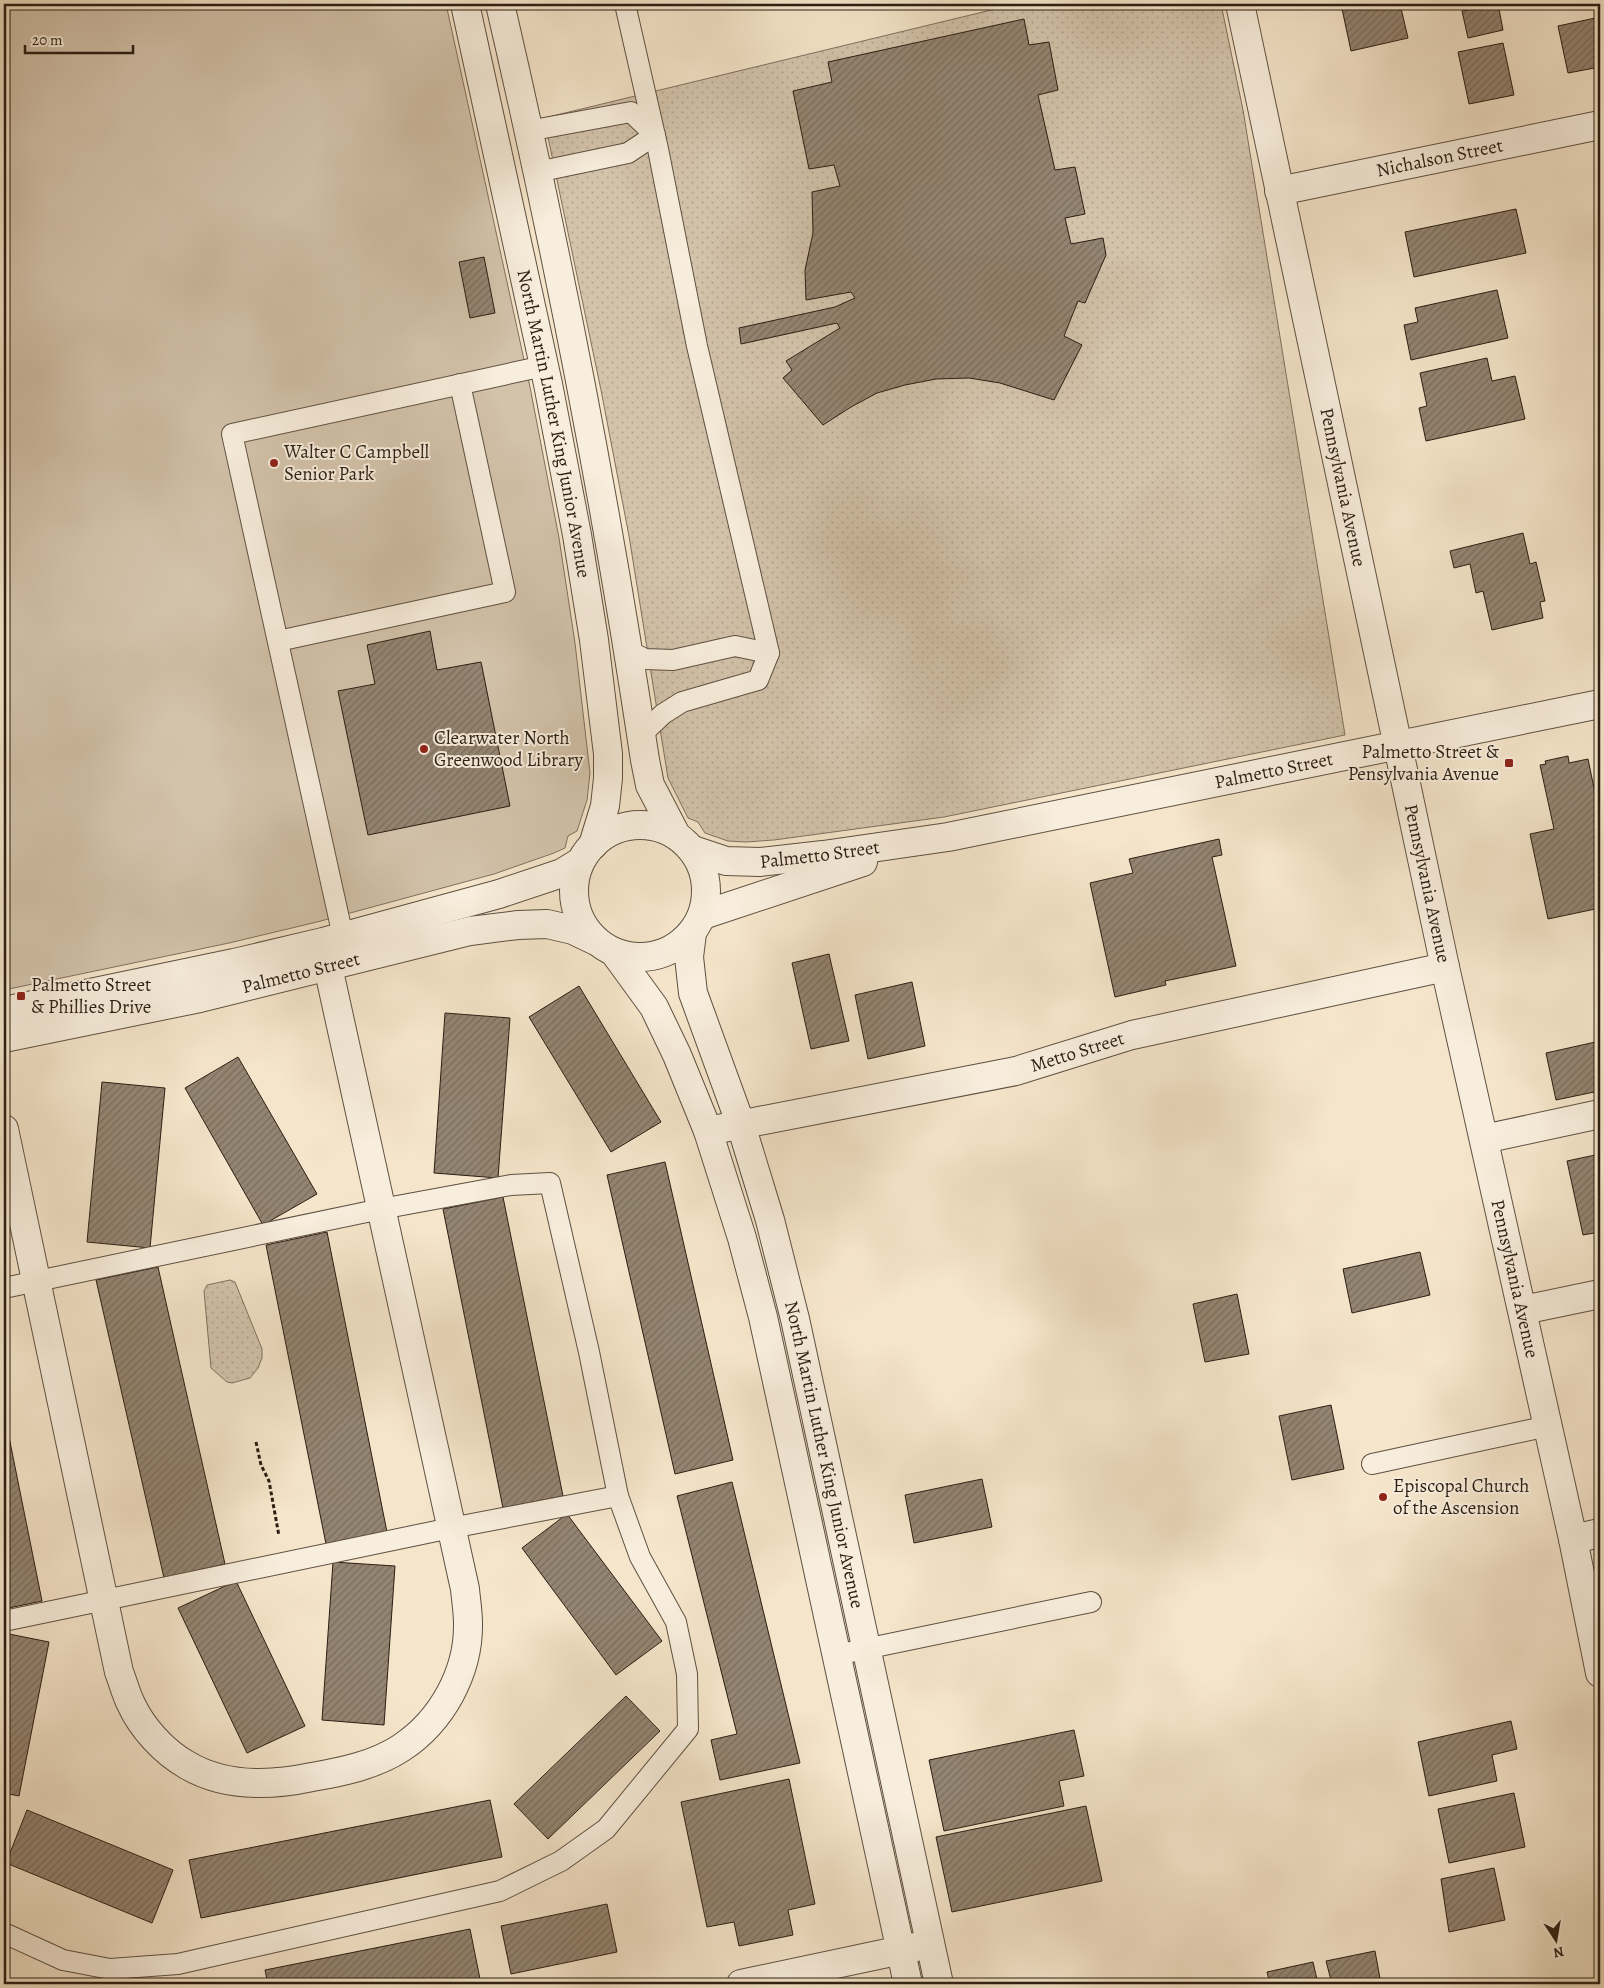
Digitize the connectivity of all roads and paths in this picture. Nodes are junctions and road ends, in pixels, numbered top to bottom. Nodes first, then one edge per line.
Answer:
1 (465, 4) edge
2 (500, 4) edge
3 (625, 4) edge
4 (1240, 4) edge
5 (1600, 124) edge
6 (528, 131) junction
7 (655, 135) junction
8 (536, 172) junction
9 (1279, 191) junction
10 (544, 366) junction
11 (460, 384) junction
12 (278, 641) junction
13 (629, 652) junction
14 (769, 653) junction
15 (1600, 704) edge
16 (641, 735) junction
17 (1399, 746) junction
18 (948, 837) junction
19 (684, 842) junction
20 (587, 854) junction
21 (697, 924) junction
22 (605, 947) junction
23 (336, 952) junction
24 (1445, 967) junction
25 (4, 1011) edge
26 (4, 1038) edge
27 (1600, 1114) edge
28 (741, 1125) junction
29 (4, 1129) edge
30 (708, 1131) junction
31 (1484, 1139) junction
32 (381, 1209) junction
33 (37, 1281) junction
34 (4, 1288) edge
35 (1600, 1294) edge
36 (1523, 1310) junction
37 (1548, 1426) junction
38 (256, 1442) dead end
39 (1372, 1464) dead end
40 (618, 1496) junction
41 (451, 1528) junction
42 (1600, 1533) edge
43 (1573, 1539) junction
44 (280, 1545) dead end
45 (104, 1601) junction
46 (1091, 1602) dead end
47 (4, 1621) edge
48 (867, 1648) junction
49 (836, 1655) junction
50 (1600, 1673) edge
51 (4, 1933) edge
52 (930, 1944) junction
53 (901, 1950) junction
54 (741, 1984) edge
55 (908, 1984) edge
56 (939, 1984) edge

1 - 10 street, North Martin Luther King Junior Avenue
2 - 6 street, North Martin Luther King Junior Avenue
3 - 7 lane
4 - 9 street, Pennsylvania Avenue
5 - 9 street, Nichalson Street
6 - 7 lane
6 - 8 street, North Martin Luther King Junior Avenue
7 - 8 lane
7 - 14 lane
8 - 13 street, North Martin Luther King Junior Avenue
9 - 17 street, Pennsylvania Avenue
10 - 11 lane
10 - 20 street, North Martin Luther King Junior Avenue
11 - 12 lane
11 - 12 lane
12 - 23 lane
13 - 14 lane
13 - 16 street, North Martin Luther King Junior Avenue
14 - 16 lane
15 - 17 street, Palmetto Street
16 - 19 street, North Martin Luther King Junior Avenue
17 - 18 street, Palmetto Street
17 - 24 street, Pennsylvania Avenue
18 - 19 street, Palmetto Street
18 - 21 street, Palmetto Street
19 - 20 street
19 - 21 street
20 - 22 street
20 - 23 street, Palmetto Street
21 - 22 street
21 - 28 street, North Martin Luther King Junior Avenue
22 - 23 street, Palmetto Street
22 - 30 street, North Martin Luther King Junior Avenue
23 - 25 street, Palmetto Street
23 - 26 street, Palmetto Street
23 - 32 street
24 - 28 street, Metto Street
24 - 31 street, Pennsylvania Avenue
27 - 31 street
28 - 30 street, Metto Street
28 - 48 street, North Martin Luther King Junior Avenue
29 - 33 street
30 - 49 street, North Martin Luther King Junior Avenue
31 - 36 street, Pennsylvania Avenue
32 - 33 lane
32 - 40 lane
32 - 41 street
33 - 34 lane
33 - 45 street
35 - 36 street
36 - 37 street, Pennsylvania Avenue
37 - 39 lane
37 - 43 street, Pennsylvania Avenue
38 - 44 path
40 - 41 lane
40 - 51 lane
41 - 45 lane
41 - 45 street
42 - 43 street
43 - 50 street, Pennsylvania Avenue
45 - 47 lane
46 - 48 lane
48 - 49 lane
48 - 52 street, North Martin Luther King Junior Avenue
49 - 53 street, North Martin Luther King Junior Avenue
52 - 53 street
52 - 56 street, North Martin Luther King Junior Avenue
53 - 54 street
53 - 55 street, North Martin Luther King Junior Avenue

